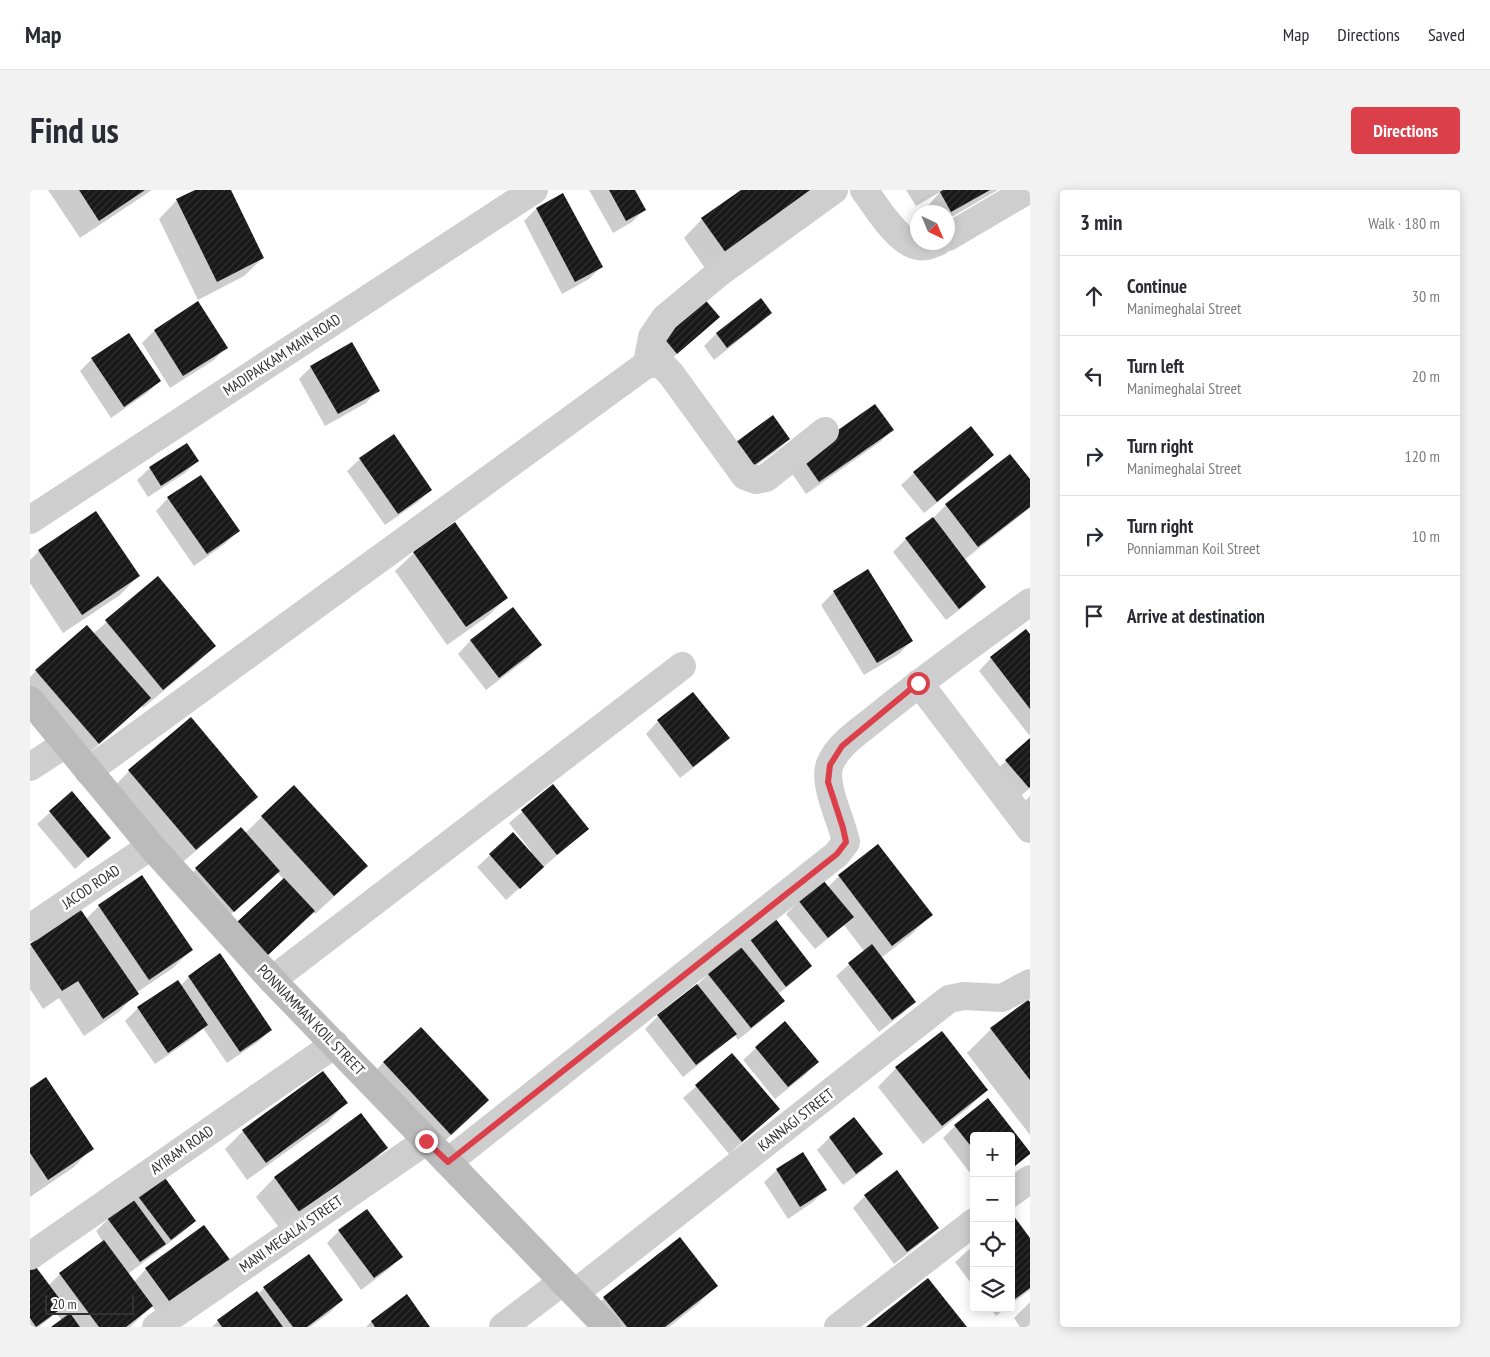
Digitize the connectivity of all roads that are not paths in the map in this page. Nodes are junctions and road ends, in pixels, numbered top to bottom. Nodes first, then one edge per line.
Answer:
1 (834, 190) edge
2 (864, 190) edge
3 (1028, 190) edge
4 (526, 192) edge
5 (955, 233) edge
6 (910, 242) edge
7 (647, 364) junction
8 (825, 431) dead end
9 (30, 520) edge
10 (1030, 602) edge
11 (682, 666) dead end
12 (918, 683) junction
13 (30, 700) edge
14 (67, 743) junction
15 (30, 767) edge
16 (88, 771) junction
17 (1030, 829) edge
18 (151, 846) junction
19 (30, 928) edge
20 (272, 980) junction
21 (1030, 983) edge
22 (335, 1044) junction
23 (426, 1141) junction
24 (448, 1162) junction
25 (1030, 1179) edge
26 (1015, 1190) edge
27 (970, 1225) edge
28 (30, 1256) edge
29 (568, 1287) junction
30 (156, 1327) edge
31 (503, 1327) edge
32 (607, 1327) edge
33 (838, 1327) edge

1 - 7 street
2 - 6 street
3 - 5 street
4 - 9 street, MADIPAKKAM MAIN ROAD
7 - 8 street
7 - 16 street
10 - 12 street
11 - 20 street
12 - 17 street
12 - 24 street
13 - 14 street, PONNIAMMAN KOIL STREET
14 - 15 street
14 - 16 street, PONNIAMMAN KOIL STREET
16 - 18 street, PONNIAMMAN KOIL STREET
18 - 19 street, JACOD ROAD
18 - 20 street, PONNIAMMAN KOIL STREET
20 - 22 street, PONNIAMMAN KOIL STREET
21 - 29 street, KANNAGI STREET
22 - 23 street, PONNIAMMAN KOIL STREET
22 - 28 street, AYIRAM ROAD
23 - 24 street, PONNIAMMAN KOIL STREET
23 - 30 street, MANI MEGALAI STREET
24 - 29 street, PONNIAMMAN KOIL STREET
25 - 26 street
27 - 33 street
29 - 31 street, KANNAGI STREET
29 - 32 street, PONNIAMMAN KOIL STREET

